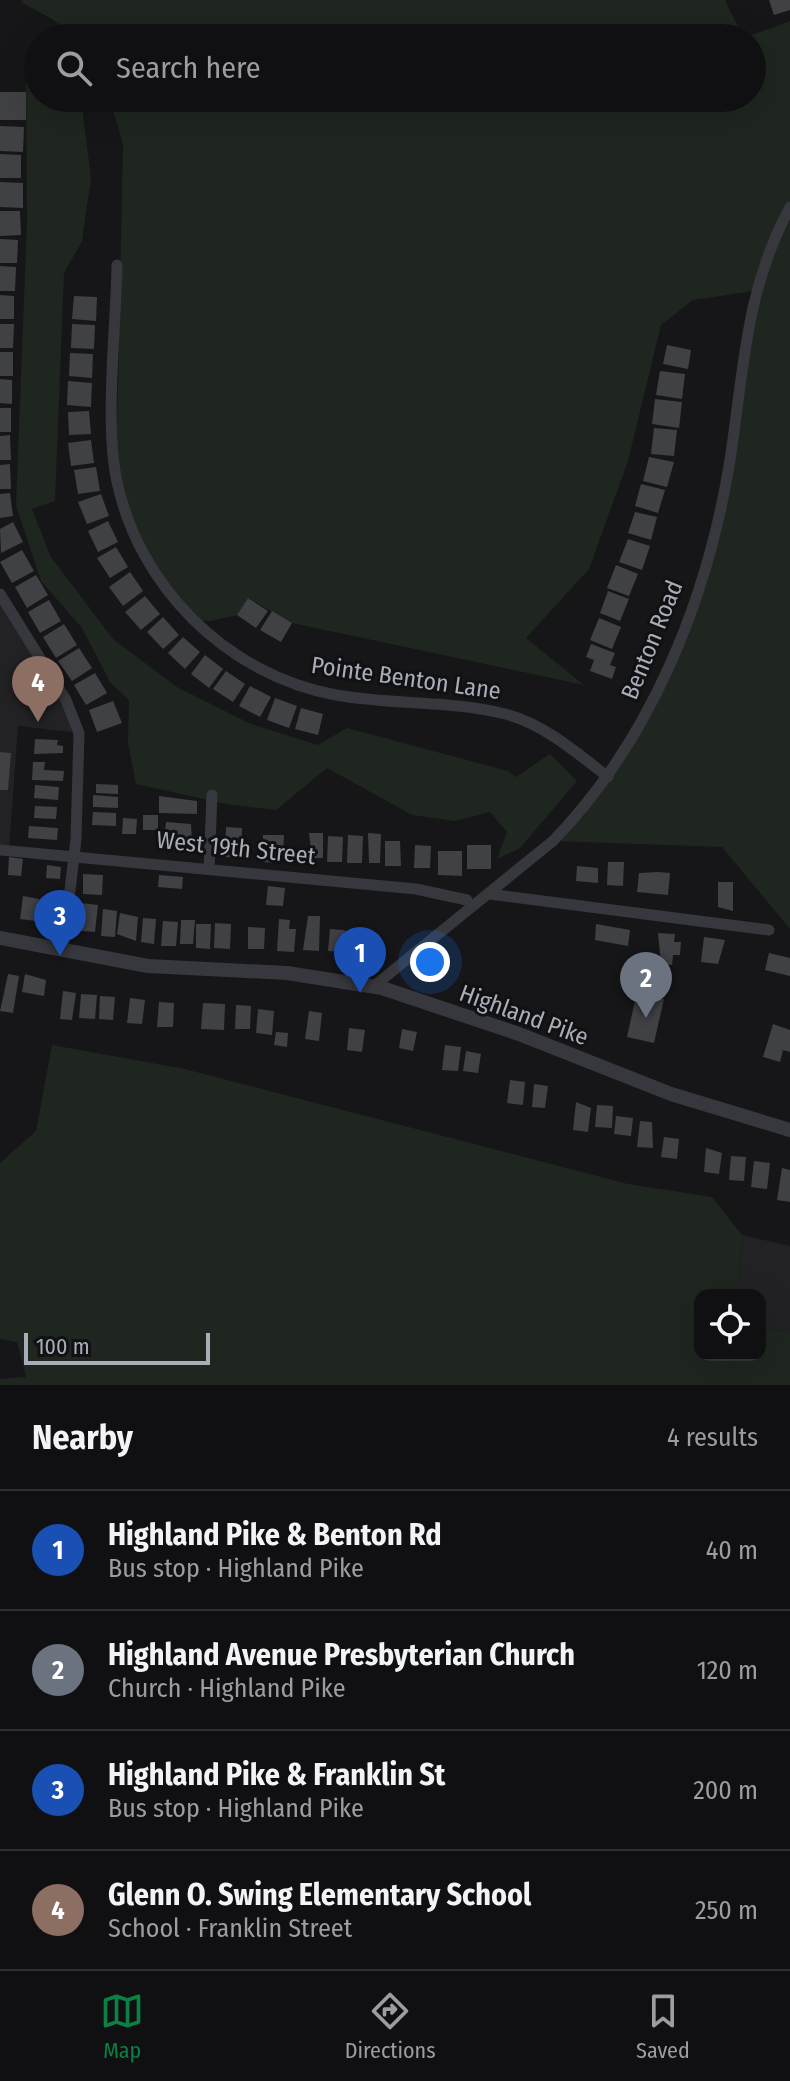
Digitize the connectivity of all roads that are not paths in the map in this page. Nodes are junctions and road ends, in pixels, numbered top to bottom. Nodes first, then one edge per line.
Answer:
1 (790, 207) edge
2 (117, 265) dead end
3 (0, 594) edge
4 (608, 777) junction
5 (212, 795) dead end
6 (0, 850) edge
7 (74, 856) junction
8 (209, 869) junction
9 (489, 894) junction
10 (467, 900) dead end
11 (769, 930) dead end
12 (0, 938) edge
13 (63, 950) junction
14 (374, 986) junction
15 (790, 1130) edge

1 - 4 street, Benton Road
2 - 4 street, Pointe Benton Lane
3 - 7 street
4 - 9 street, Benton Road
5 - 8 street
6 - 7 street, West 19th Street
7 - 8 street, West 19th Street
7 - 13 street
8 - 10 street, West 19th Street
9 - 11 street
9 - 14 street, Benton Road
12 - 13 street, Highland Pike
13 - 14 street, Highland Pike
14 - 15 street, Highland Pike

